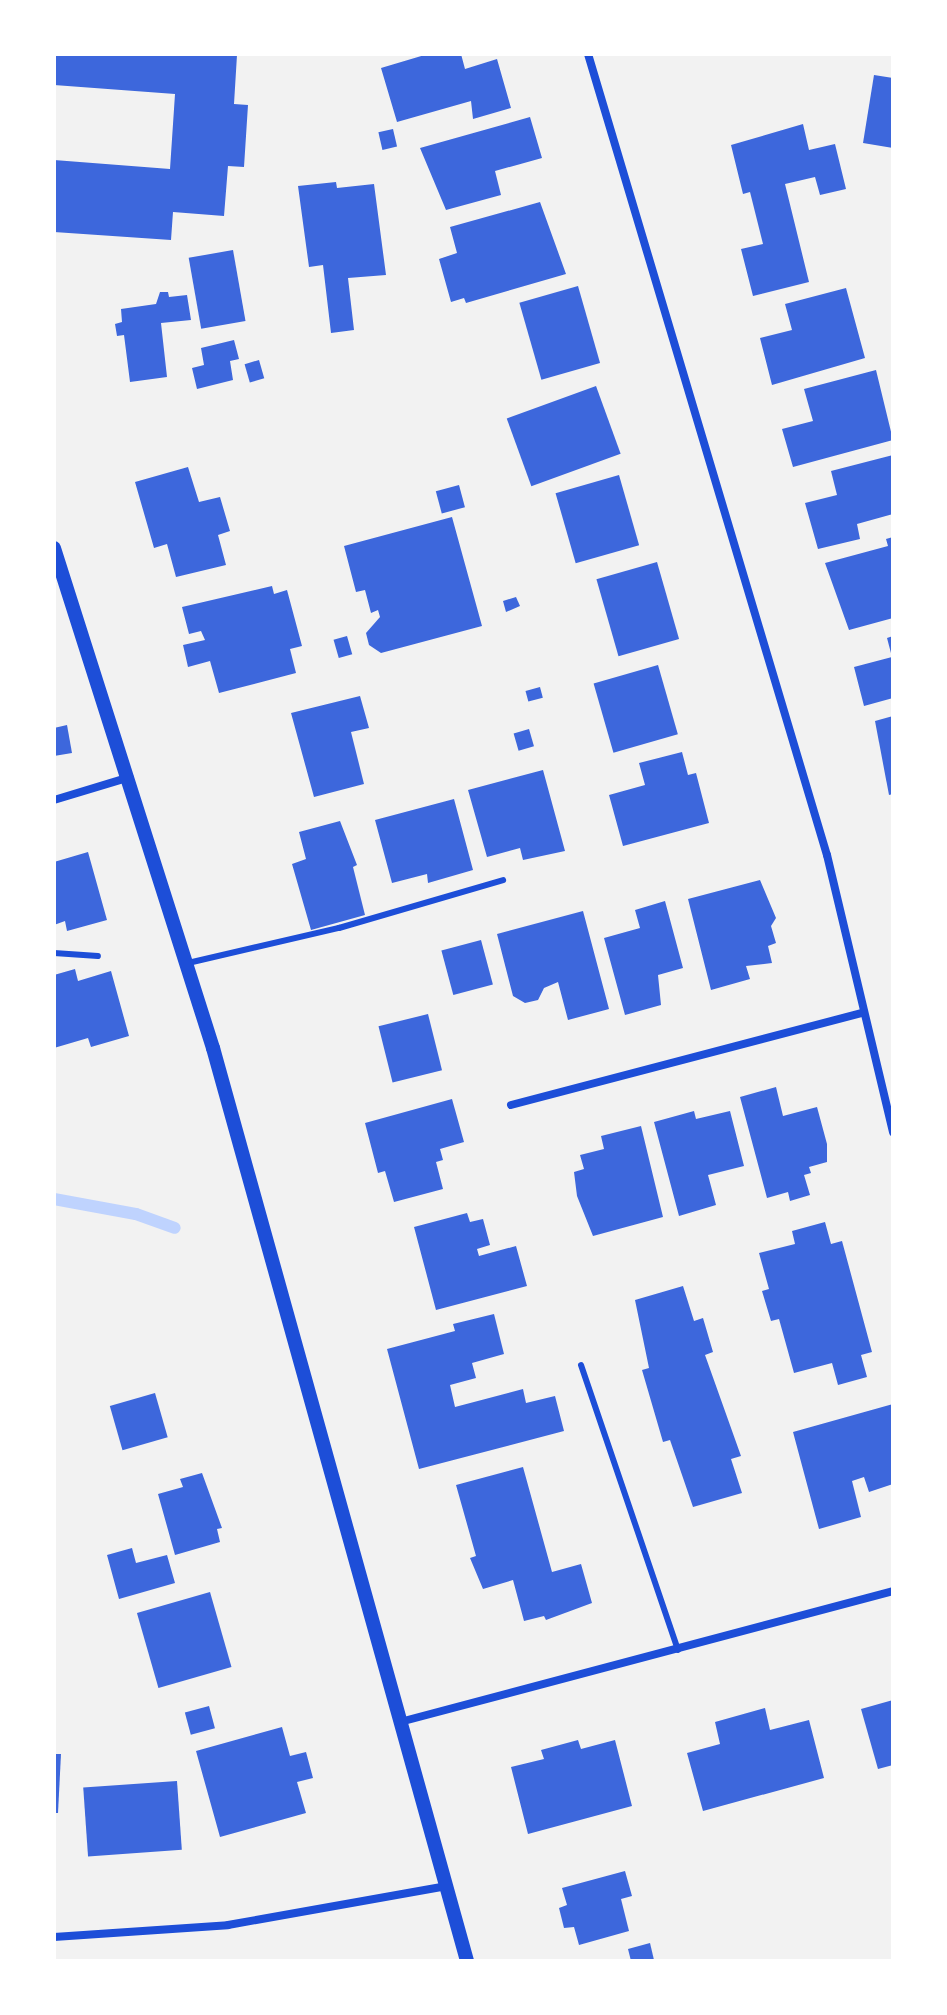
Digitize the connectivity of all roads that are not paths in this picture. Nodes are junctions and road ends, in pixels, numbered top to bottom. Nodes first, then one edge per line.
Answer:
1 (588, 54) edge
2 (54, 548) edge
3 (130, 777) junction
4 (54, 800) edge
5 (503, 880) dead end
6 (54, 953) edge
7 (98, 956) dead end
8 (188, 963) junction
9 (862, 1013) junction
10 (511, 1105) dead end
11 (893, 1132) edge
12 (581, 1365) dead end
13 (893, 1591) edge
14 (678, 1650) junction
15 (400, 1722) junction
16 (446, 1886) junction
17 (54, 1937) edge
18 (467, 1961) edge

1 - 9 street
2 - 3 street
3 - 4 street
3 - 8 street
5 - 8 lane
6 - 7 lane
8 - 15 street
9 - 10 street
9 - 11 street
12 - 14 lane
13 - 14 street
14 - 15 street
15 - 16 street
16 - 17 street
16 - 18 street

